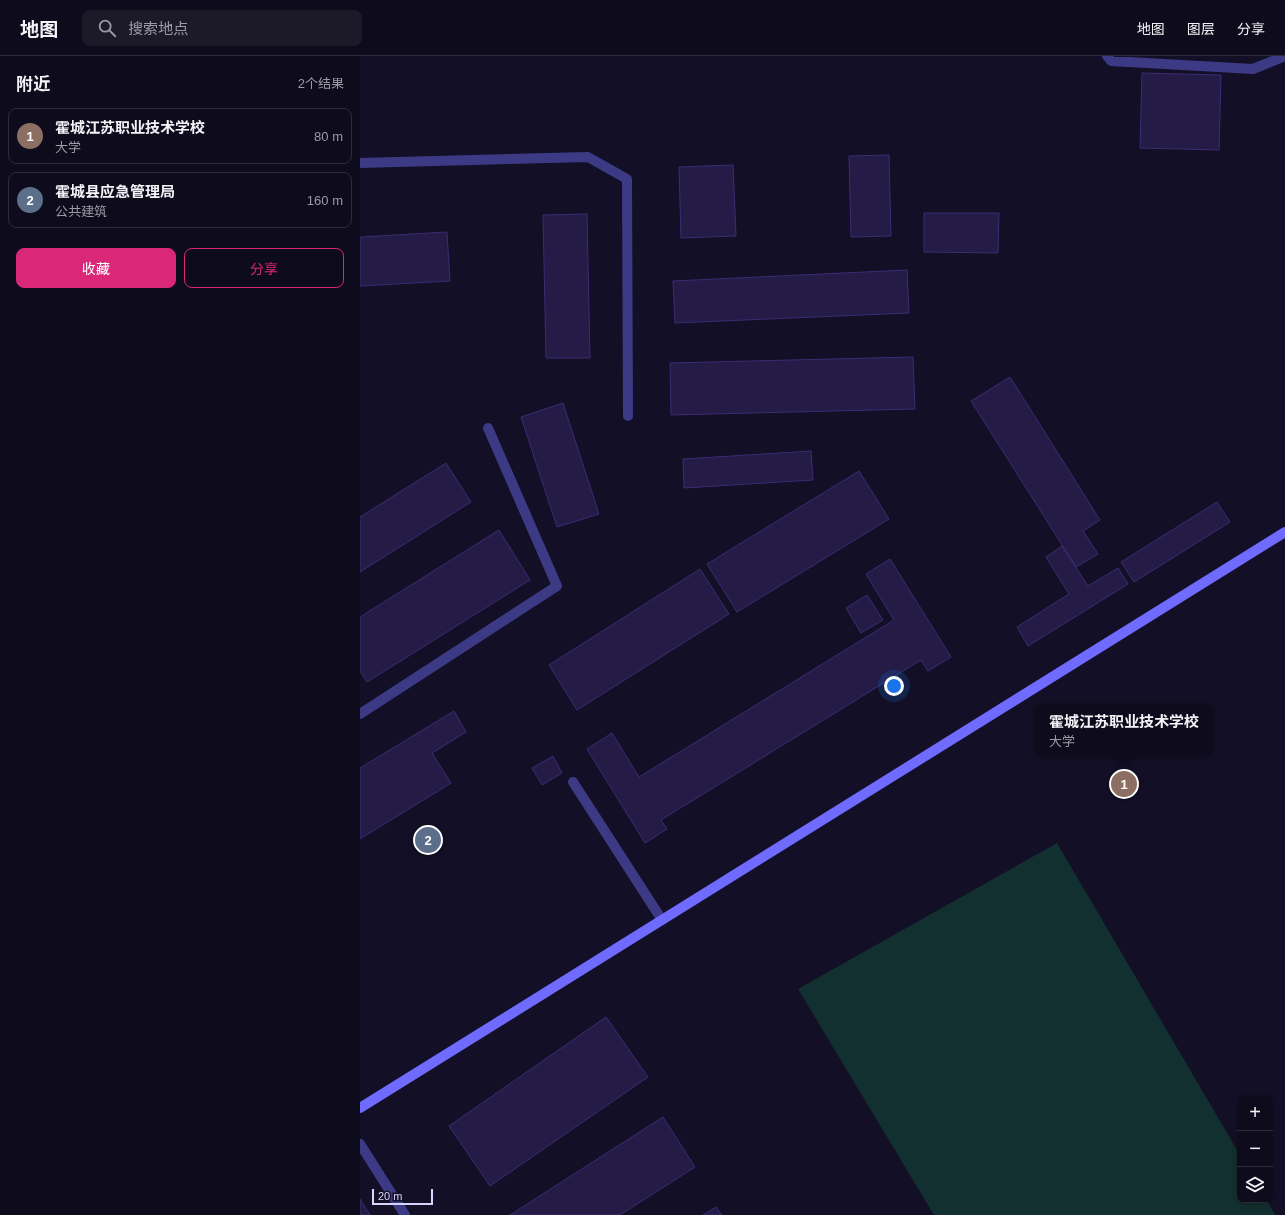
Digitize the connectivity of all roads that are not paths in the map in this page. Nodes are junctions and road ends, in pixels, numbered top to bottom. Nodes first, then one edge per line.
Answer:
1 (1108, 56) edge
2 (1285, 56) edge
3 (360, 163) edge
4 (628, 416) dead end
5 (488, 428) dead end
6 (1285, 532) edge
7 (360, 714) edge
8 (573, 782) dead end
9 (662, 920) junction
10 (360, 1108) edge
11 (360, 1144) edge
12 (405, 1215) edge

1 - 2 street
3 - 4 street
5 - 7 street
6 - 9 street
8 - 9 street
9 - 10 street
11 - 12 street

